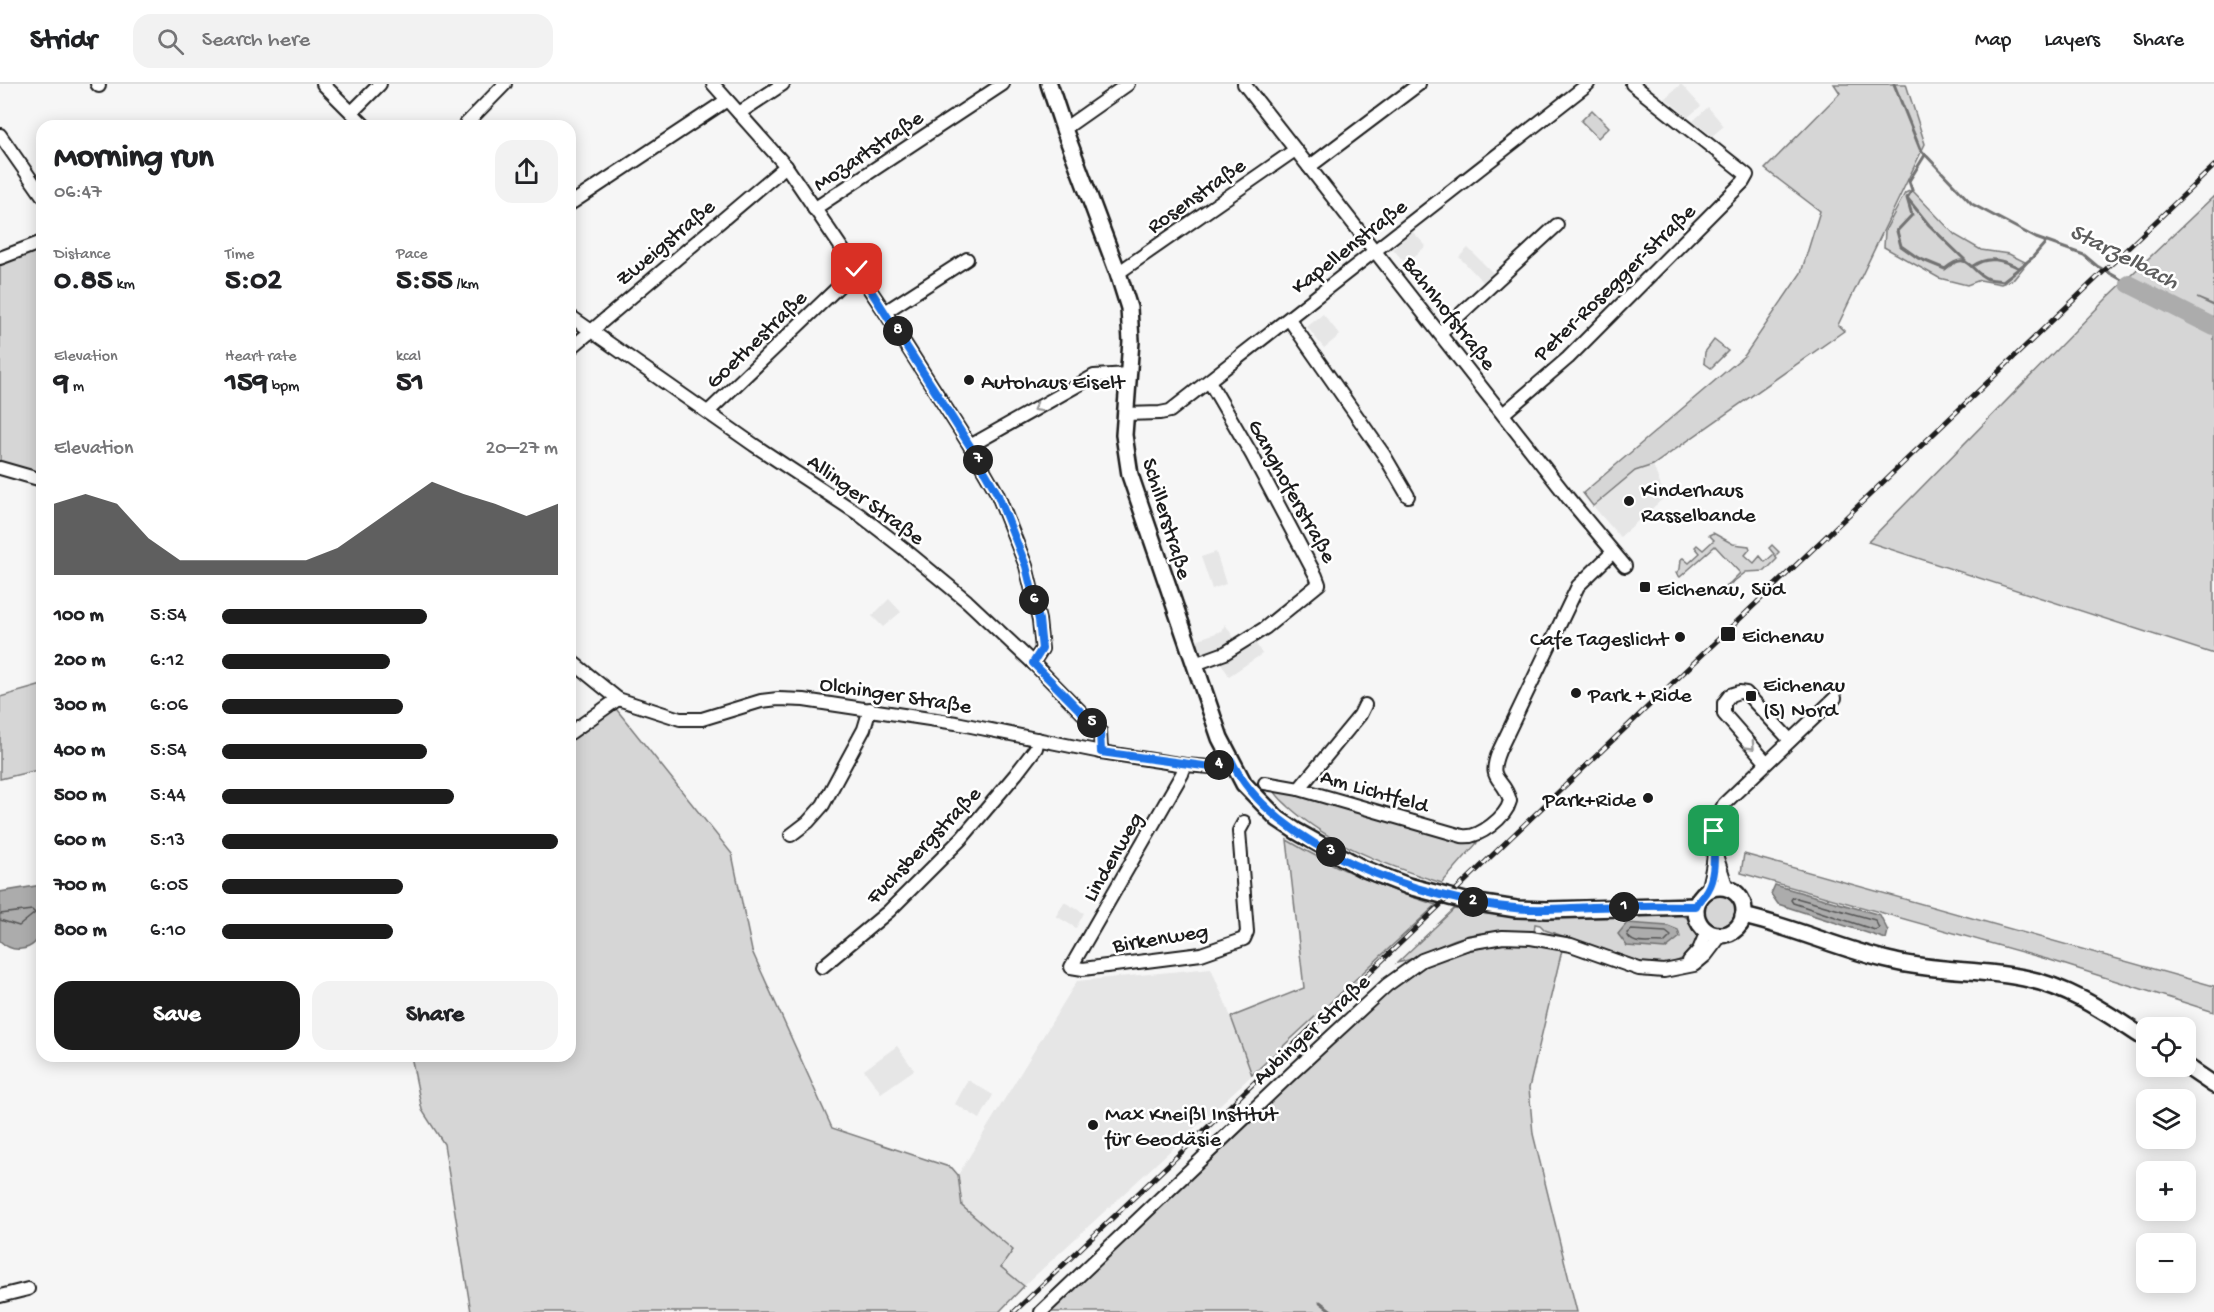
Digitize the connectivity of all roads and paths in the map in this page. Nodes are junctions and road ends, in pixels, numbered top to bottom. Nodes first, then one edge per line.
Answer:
1 (323, 84) edge
2 (380, 84) edge
3 (505, 84) edge
4 (713, 84) edge
5 (783, 84) edge
6 (1003, 84) edge
7 (1049, 84) edge
8 (1128, 84) edge
9 (1244, 84) edge
10 (1419, 84) edge
11 (1588, 84) edge
12 (1632, 84) edge
13 (727, 100) junction
14 (352, 112) junction
15 (739, 113) junction
16 (359, 120) edge
17 (470, 120) edge
18 (1064, 129) junction
19 (0, 135) edge
20 (1295, 150) junction
21 (786, 166) junction
22 (1309, 167) junction
23 (36, 186) edge
24 (576, 200) edge
25 (814, 209) junction
26 (1557, 225) dead end
27 (36, 244) edge
28 (1375, 249) junction
29 (0, 258) edge
30 (967, 259) dead end
31 (857, 269) junction
32 (1118, 273) junction
33 (885, 312) junction
34 (1289, 319) junction
35 (576, 320) edge
36 (591, 330) junction
37 (1440, 333) junction
38 (576, 344) edge
39 (1129, 374) junction
40 (1209, 381) junction
41 (708, 412) junction
42 (1125, 414) junction
43 (1503, 414) junction
44 (970, 446) junction
45 (0, 468) edge
46 (36, 478) edge
47 (1408, 496) dead end
48 (1613, 552) junction
49 (1625, 566) dead end
50 (1033, 663) junction
51 (1195, 664) junction
52 (576, 665) edge
53 (1835, 698) dead end
54 (618, 699) junction
55 (1365, 705) dead end
56 (870, 709) junction
57 (576, 729) edge
58 (1038, 740) junction
59 (1790, 740) junction
60 (1101, 752) junction
61 (1231, 760) junction
62 (1766, 762) junction
63 (1185, 765) junction
64 (1265, 783) dead end
65 (1299, 789) junction
66 (1244, 822) dead end
67 (791, 835) dead end
68 (1714, 851) junction
69 (1727, 888) junction
70 (1707, 891) junction
71 (1696, 906) junction
72 (1743, 916) junction
73 (1714, 932) junction
74 (822, 967) dead end
75 (1071, 967) joint
76 (2136, 1032) edge
77 (2196, 1073) edge
78 (2214, 1085) edge
79 (28, 1289) dead end
80 (0, 1296) edge
81 (1041, 1312) edge

1 - 14 street
2 - 14 street
3 - 17 street
4 - 13 street
5 - 15 street
6 - 25 street, Mozartstraße
7 - 18 main road, Schillerstraße
8 - 18 street
9 - 20 street, Bahnhofstraße
10 - 22 street
11 - 28 street, Kapellenstraße
12 - 43 street, Peter-Rosegger-Straße
13 - 15 street
13 - 24 street
14 - 16 street
15 - 21 street
18 - 32 main road, Schillerstraße
19 - 23 street
20 - 22 street, Bahnhofstraße
20 - 32 street, Rosenstraße
21 - 25 street
21 - 36 street, Zweigstraße
22 - 28 street, Bahnhofstraße
25 - 31 street
26 - 37 street
27 - 29 street
28 - 34 street, Kapellenstraße
28 - 37 street, Bahnhofstraße
30 - 33 street
31 - 33 street
31 - 41 street, Goethestraße
32 - 39 main road, Schillerstraße
33 - 44 street
34 - 40 street, Kapellenstraße
34 - 47 street
35 - 36 street, Allinger Straße
36 - 38 street, Zweigstraße
36 - 41 street, Allinger Straße
37 - 43 street, Bahnhofstraße
39 - 42 main road, Schillerstraße
39 -> 44 street
40 - 42 street, Kapellenstraße
40 - 51 street, Ganghoferstraße
41 - 50 street, Allinger Straße
42 - 51 main road, Schillerstraße
43 - 48 street, Bahnhofstraße
44 - 50 street
45 - 46 street
48 - 49 street, Bahnhofstraße
48 - 65 street, Am Lichtfeld
50 - 60 street, Allinger Straße
51 - 61 main road, Schillerstraße
52 - 54 street, Olchinger Straße
53 - 59 street
54 - 56 street, Olchinger Straße
54 - 57 street
55 - 65 street
56 - 58 street, Olchinger Straße
56 - 67 street
58 - 60 street, Olchinger Straße
58 - 74 street, Fuchsbergstraße
59 - 62 street
59 -> 62 street
60 - 63 street, Olchinger Straße
61 - 63 street, Olchinger Straße
61 - 71 main road, Schillerstraße
62 - 68 street
63 - 75 street, Lindenweg
64 - 65 street, Am Lichtfeld
66 - 75 street, Birkenweg
68 - 69 street
68 - 70 street
69 - 70 main road
69 - 72 main road
70 - 71 main road
71 - 73 main road
72 - 73 main road
72 - 76 main road
73 - 81 street, Aubinger Straße
77 - 78 main road
79 - 80 street

